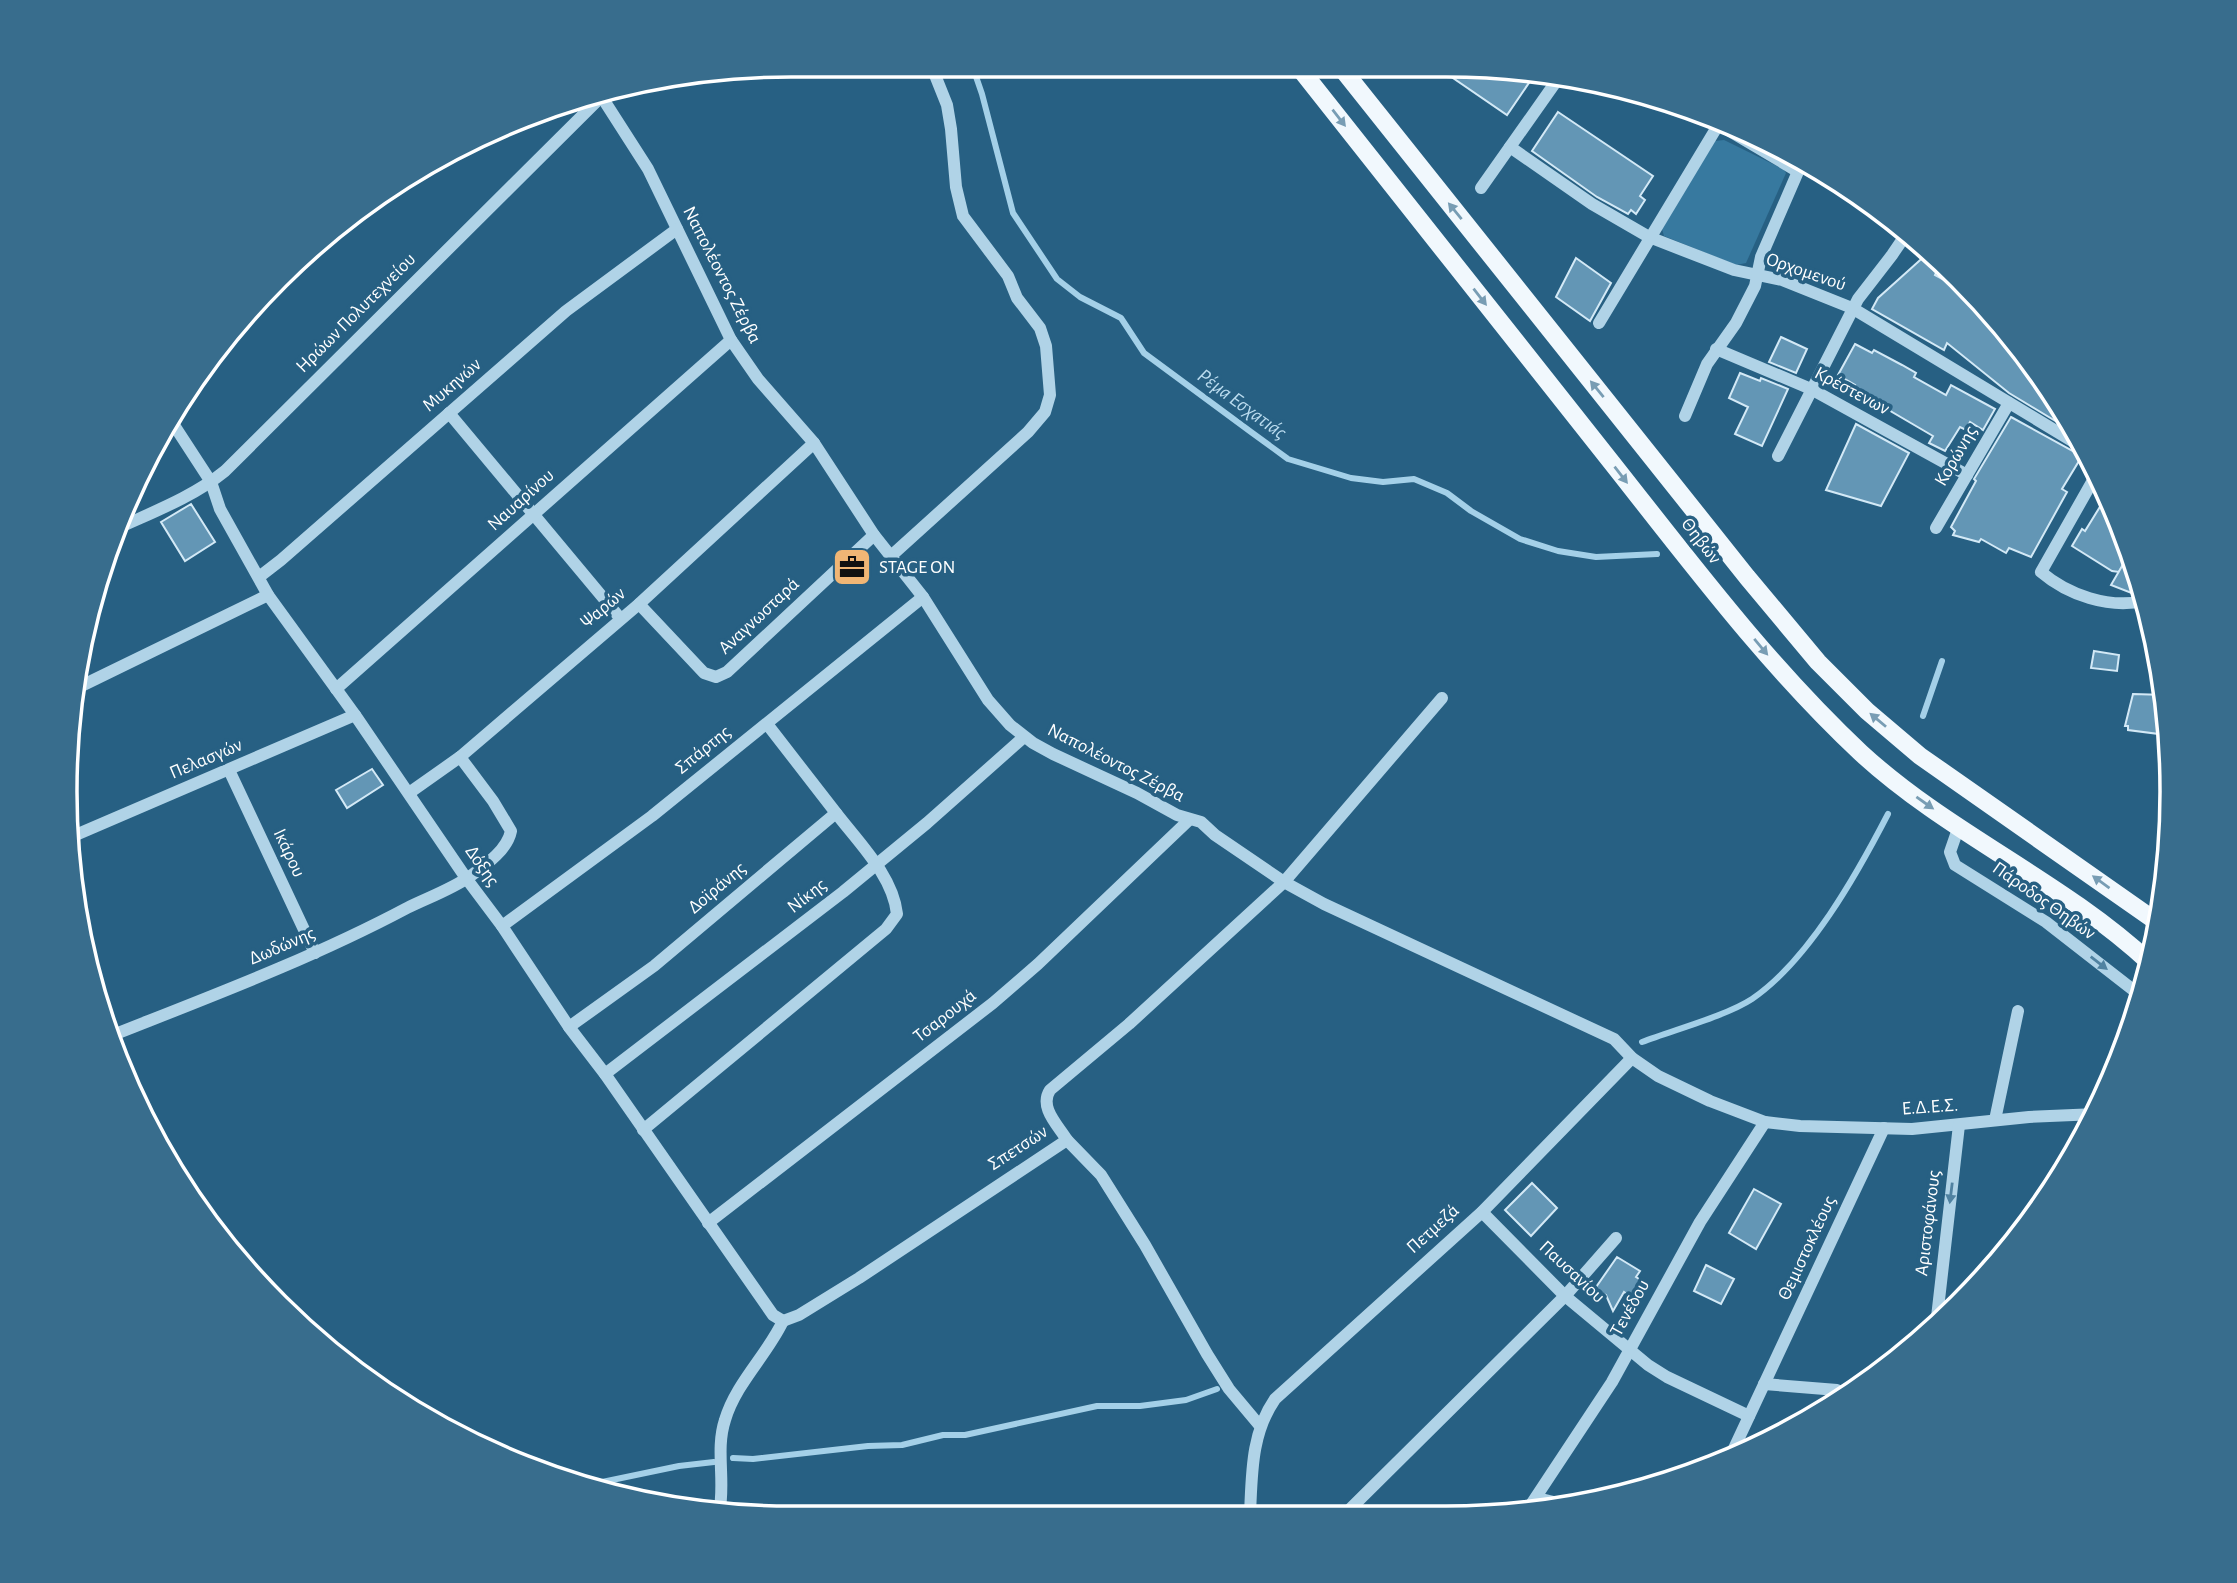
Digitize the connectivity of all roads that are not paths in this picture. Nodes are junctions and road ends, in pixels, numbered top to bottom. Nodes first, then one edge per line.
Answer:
1 (936, 77) edge
2 (1306, 77) edge
3 (1349, 77) edge
4 (1553, 85) edge
5 (605, 102) edge
6 (587, 107) edge
7 (1715, 130) edge
8 (1510, 146) junction
9 (1798, 170) edge
10 (1481, 188) dead end
11 (677, 229) junction
12 (1649, 237) junction
13 (1901, 241) edge
14 (1757, 274) junction
15 (1853, 308) junction
16 (1599, 323) dead end
17 (731, 340) junction
18 (1716, 348) junction
19 (1811, 389) junction
20 (2009, 402) junction
21 (449, 412) junction
22 (1685, 416) dead end
23 (176, 429) edge
24 (2065, 437) edge
25 (814, 443) junction
26 (1778, 456) dead end
27 (1967, 475) junction
28 (211, 482) junction
29 (2091, 485) edge
30 (533, 515) junction
31 (129, 523) edge
32 (1936, 528) dead end
33 (874, 535) junction
34 (891, 556) junction
35 (259, 577) junction
36 (268, 595) junction
37 (923, 597) junction
38 (2135, 603) edge
39 (639, 604) junction
40 (620, 618) junction
41 (85, 684) edge
42 (336, 689) junction
43 (1442, 698) dead end
44 (355, 715) junction
45 (767, 724) junction
46 (1024, 737) junction
47 (460, 757) junction
48 (229, 770) junction
49 (409, 793) junction
50 (836, 813) junction
51 (1189, 820) junction
52 (1959, 825) junction
53 (79, 834) edge
54 (875, 864) junction
55 (466, 878) junction
56 (1284, 882) junction
57 (2149, 916) edge
58 (502, 926) junction
59 (315, 953) junction
60 (2141, 955) edge
61 (2132, 989) edge
62 (2018, 1011) dead end
63 (569, 1027) junction
64 (119, 1032) edge
65 (1632, 1058) junction
66 (605, 1074) junction
67 (2082, 1115) edge
68 (1995, 1120) junction
69 (1765, 1122) junction
70 (1959, 1125) junction
71 (1884, 1128) junction
72 (643, 1130) junction
73 (1067, 1140) junction
74 (1482, 1212) junction
75 (708, 1223) junction
76 (1616, 1238) dead end
77 (1565, 1296) junction
78 (1938, 1309) edge
79 (783, 1321) junction
80 (1630, 1348) junction
81 (1764, 1384) junction
82 (1830, 1393) edge
83 (1749, 1416) junction
84 (1260, 1426) junction
85 (1736, 1444) edge
86 (1537, 1498) joint
87 (1543, 1499) edge
88 (719, 1502) edge
89 (1250, 1506) edge
90 (1353, 1506) edge

1 - 34 street
2 -> 52 main road, Θηβών
57 -> 3 main road, Θηβών
4 - 8 street
5 - 11 street, Ναπολέοντος Ζέρβα
6 - 28 street, Ηρώων Πολυτεχνείου
7 - 12 street
8 - 10 street
8 - 12 street, Ορχομενού
9 - 14 street
11 - 17 street, Ναπολέοντος Ζέρβα
11 - 21 street, Μυκηνών
12 - 14 street, Ορχομενού
12 - 16 street
13 - 15 street
14 - 15 street, Ορχομενού
14 - 18 street
15 - 19 street
15 - 20 street, Ορχομενού
17 - 25 street, Ναπολέοντος Ζέρβα
17 - 30 street, Ναυαρίνου
18 - 19 street, Κρέστενων
18 - 22 street
19 - 26 street
19 - 27 street, Κρέστενων
20 - 24 street, Ορχομενού
20 - 27 street, Κορώνης
21 - 30 street
21 - 35 street, Μυκηνών
23 - 28 street, Δόξης
25 - 33 street, Ναπολέοντος Ζέρβα
25 - 39 street, Ψαρών
27 - 32 street, Κορώνης
28 - 31 street, Ηρώων Πολυτεχνείου
28 - 35 street, Δόξης
29 - 38 street
30 - 40 street
30 - 42 street, Ναυαρίνου
33 - 34 street, Ναπολέοντος Ζέρβα
33 - 39 street, Αναγνωσταρά
34 - 37 street, Ναπολέοντος Ζέρβα
35 - 36 street, Δόξης
36 - 41 street
36 - 42 street, Δόξης
37 - 45 street, Σπάρτης
37 - 46 street, Ναπολέοντος Ζέρβα
39 - 40 street, Ψαρών
40 - 47 street, Ψαρών
42 - 44 street, Δόξης
43 - 56 street
44 - 48 street, Πελασγών
44 - 49 street, Δόξης
45 - 50 street
45 - 58 street, Σπάρτης
46 - 51 street, Ναπολέοντος Ζέρβα
46 - 54 street, Νίκης
47 - 49 street, Ψαρών
47 - 55 street, Δωδώνης
48 - 53 street, Πελασγών
48 - 59 street, Ικάρου
49 - 55 street, Δόξης
50 - 54 street
50 - 63 street, Δοϊράνης
51 - 56 street, Ναπολέοντος Ζέρβα
51 - 75 street, Τσαρουχά
52 - 60 main road, Θηβών
52 -> 61 street, Πάροδος Θηβών
54 - 66 street, Νίκης
54 - 72 street
55 - 58 street, Δόξης
55 - 59 street, Δωδώνης
56 - 65 street, Ναπολέοντος Ζέρβα
56 - 73 street, Σπετσών
58 - 63 street, Δόξης
59 - 64 street, Δωδώνης
62 - 68 street
63 - 66 street, Δόξης
65 - 69 street, Ναπολέοντος Ζέρβα
65 - 74 street, Πετμεζά
66 - 72 street, Δόξης
67 - 68 street, Ε.Δ.Ε.Σ.
68 - 70 street, Ε.Δ.Ε.Σ.
69 - 71 street, Ε.Δ.Ε.Σ.
69 - 80 street, Τενέδου
70 - 71 street, Ε.Δ.Ε.Σ.
70 -> 78 street, Αριστοφάνους
71 - 81 street, Θεμιστοκλέους
72 - 75 street, Δόξης
73 - 79 street, Σπετσών
73 - 84 street
74 - 77 street, Παυσανίου
74 - 84 street, Πετμεζά
75 - 79 street, Δόξης
76 - 77 street
77 - 80 street, Παυσανίου
77 - 90 street
79 - 88 street
80 - 83 street, Παυσανίου
80 - 86 street, Τενέδου
81 - 82 street
81 - 83 street, Θεμιστοκλέους
83 - 85 street, Θεμιστοκλέους
84 - 89 street, Πετμεζά
86 - 87 street

